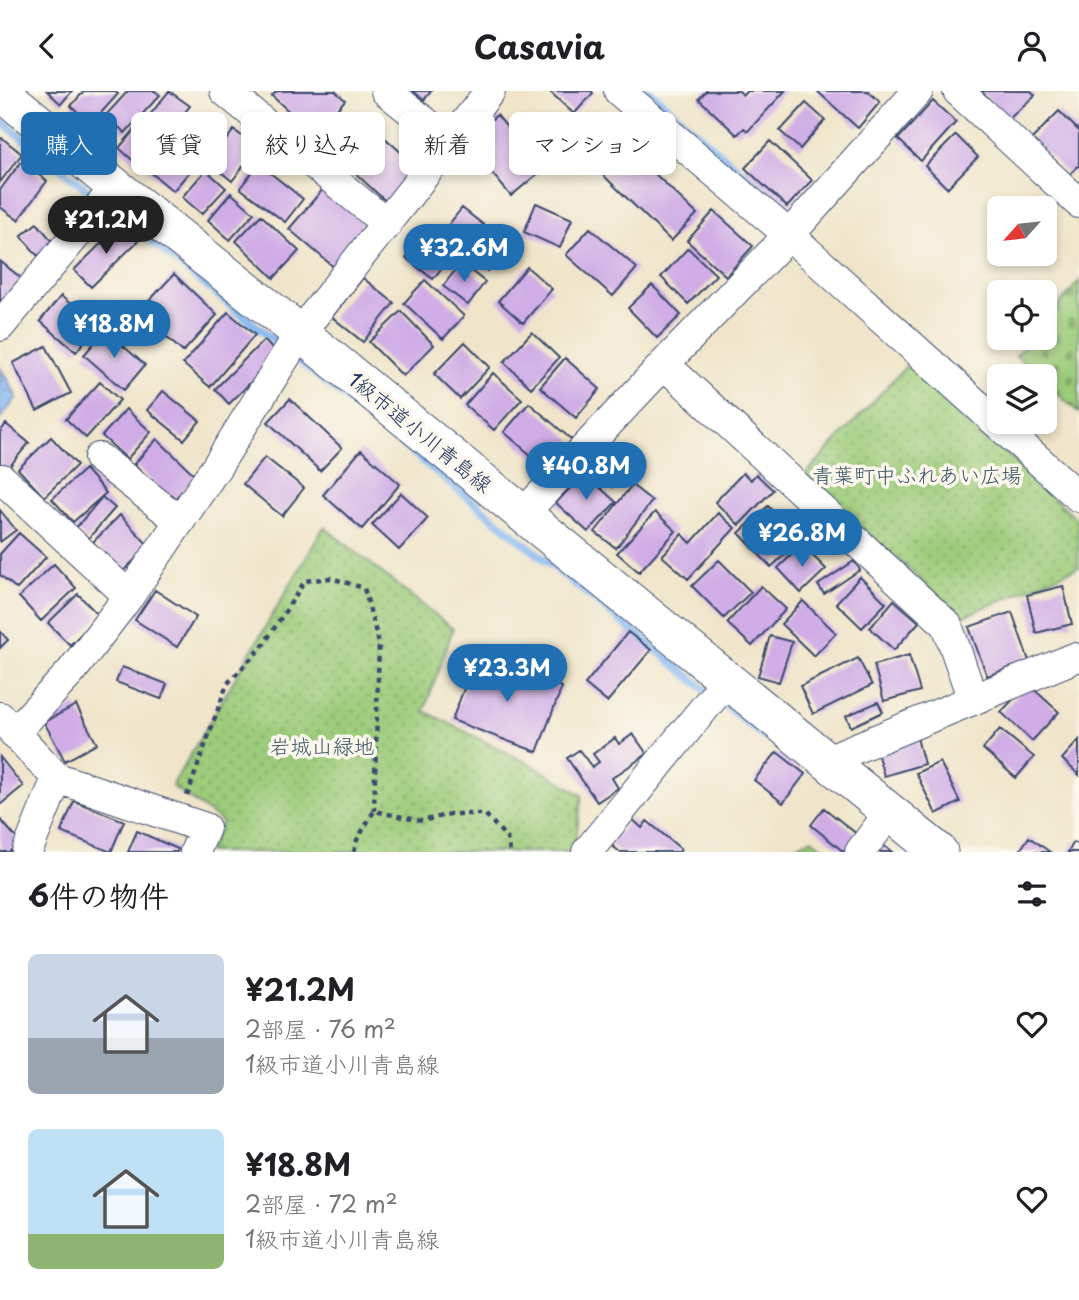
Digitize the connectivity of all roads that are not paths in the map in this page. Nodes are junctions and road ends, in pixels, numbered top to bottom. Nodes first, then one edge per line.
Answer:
1 (0, 91) edge
2 (225, 91) edge
3 (386, 91) edge
4 (490, 91) edge
5 (619, 91) edge
6 (918, 91) edge
7 (958, 91) edge
8 (412, 112) edge
9 (474, 112) edge
10 (425, 175) edge
11 (116, 187) junction
12 (1079, 202) edge
13 (387, 224) junction
14 (789, 235) junction
15 (0, 326) edge
16 (300, 333) junction
17 (664, 363) junction
18 (99, 458) dead end
19 (2, 479) dead end
20 (1079, 497) edge
21 (523, 515) junction
22 (180, 521) junction
23 (130, 596) junction
24 (1078, 655) edge
25 (728, 679) junction
26 (973, 700) junction
27 (7, 725) edge
28 (827, 760) junction
29 (57, 778) junction
30 (890, 812) junction
31 (27, 852) edge
32 (195, 852) edge
33 (587, 852) edge
34 (860, 852) edge
35 (939, 852) edge

1 - 11 street, 1級市道小川青島線
2 - 13 street
3 - 8 street
4 - 9 street
5 - 14 street
6 - 14 street
7 - 12 street
10 - 13 street
11 - 15 street
11 - 16 street, 1級市道小川青島線
13 - 16 street
14 - 17 street
14 - 20 street
16 - 21 street, 1級市道小川青島線
16 - 22 street
17 - 21 street
17 - 26 street
18 - 22 street
19 - 23 street
21 - 25 street, 1級市道小川青島線
22 - 23 street
23 - 27 street
24 - 26 street
25 - 28 street, 1級市道小川青島線
25 - 33 street
26 - 28 street
27 - 29 street
28 - 30 street, 1級市道小川青島線
29 - 31 street
29 - 32 street
30 - 34 street
30 - 35 street, 1級市道小川青島線

